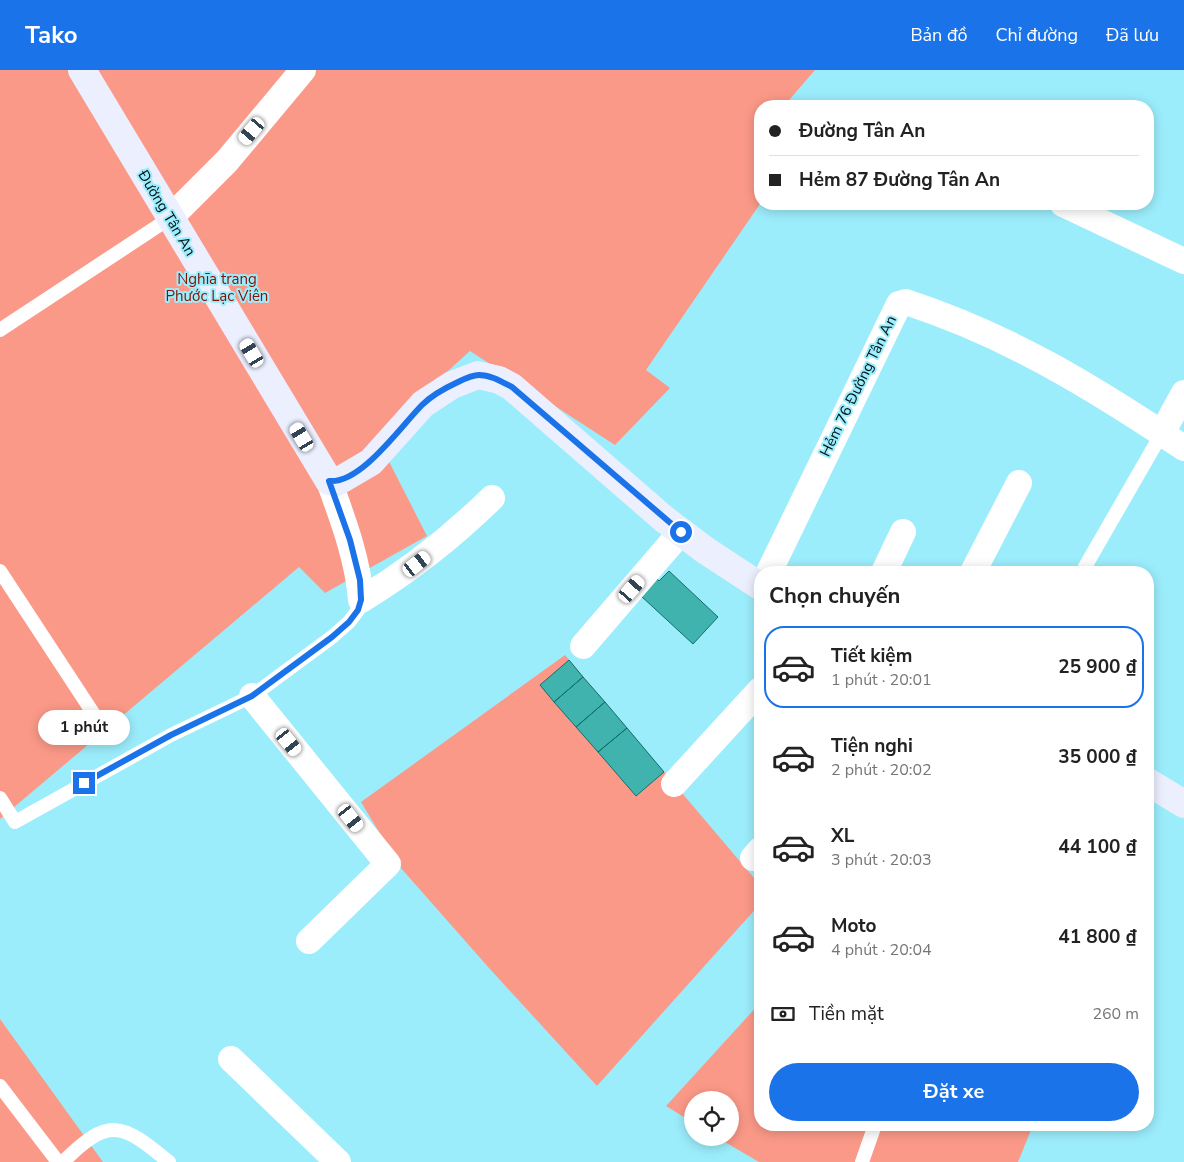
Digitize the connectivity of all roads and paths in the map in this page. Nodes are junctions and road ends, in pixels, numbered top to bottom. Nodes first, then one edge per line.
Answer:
1 (82, 70) edge
2 (303, 70) edge
3 (1076, 210) edge
4 (170, 218) junction
5 (1184, 261) edge
6 (0, 330) edge
7 (1184, 393) edge
8 (1162, 433) junction
9 (1184, 448) edge
10 (329, 481) junction
11 (1019, 483) dead end
12 (492, 498) dead end
13 (681, 532) junction
14 (903, 532) dead end
15 (771, 566) edge
16 (887, 566) edge
17 (976, 566) edge
18 (1085, 566) edge
19 (0, 571) edge
20 (754, 582) edge
21 (361, 600) junction
22 (583, 646) dead end
23 (252, 696) junction
24 (754, 697) edge
25 (97, 719) dead end
26 (674, 784) dead end
27 (1154, 786) edge
28 (0, 798) edge
29 (1184, 804) edge
30 (309, 940) dead end
31 (231, 1059) dead end
32 (0, 1086) edge
33 (873, 1131) edge
34 (58, 1162) edge
35 (63, 1162) edge
36 (169, 1162) edge
37 (338, 1162) edge
38 (862, 1162) edge

1 - 4 street, Đường Tân An
2 - 4 street
3 - 5 street
4 - 6 lane
4 - 10 street, Đường Tân An
7 - 8 street
8 - 9 street
8 - 15 street, Hẻm 76 Đường Tân An
8 - 18 lane
10 - 13 street
10 - 21 street
11 - 17 street
12 - 21 street
13 - 20 street
13 - 22 street
14 - 16 street
19 - 25 lane
21 - 23 lane
23 - 28 lane
23 - 30 street
24 - 26 street
27 - 29 street
31 - 37 street
32 - 34 lane
33 - 38 lane
35 - 36 lane

